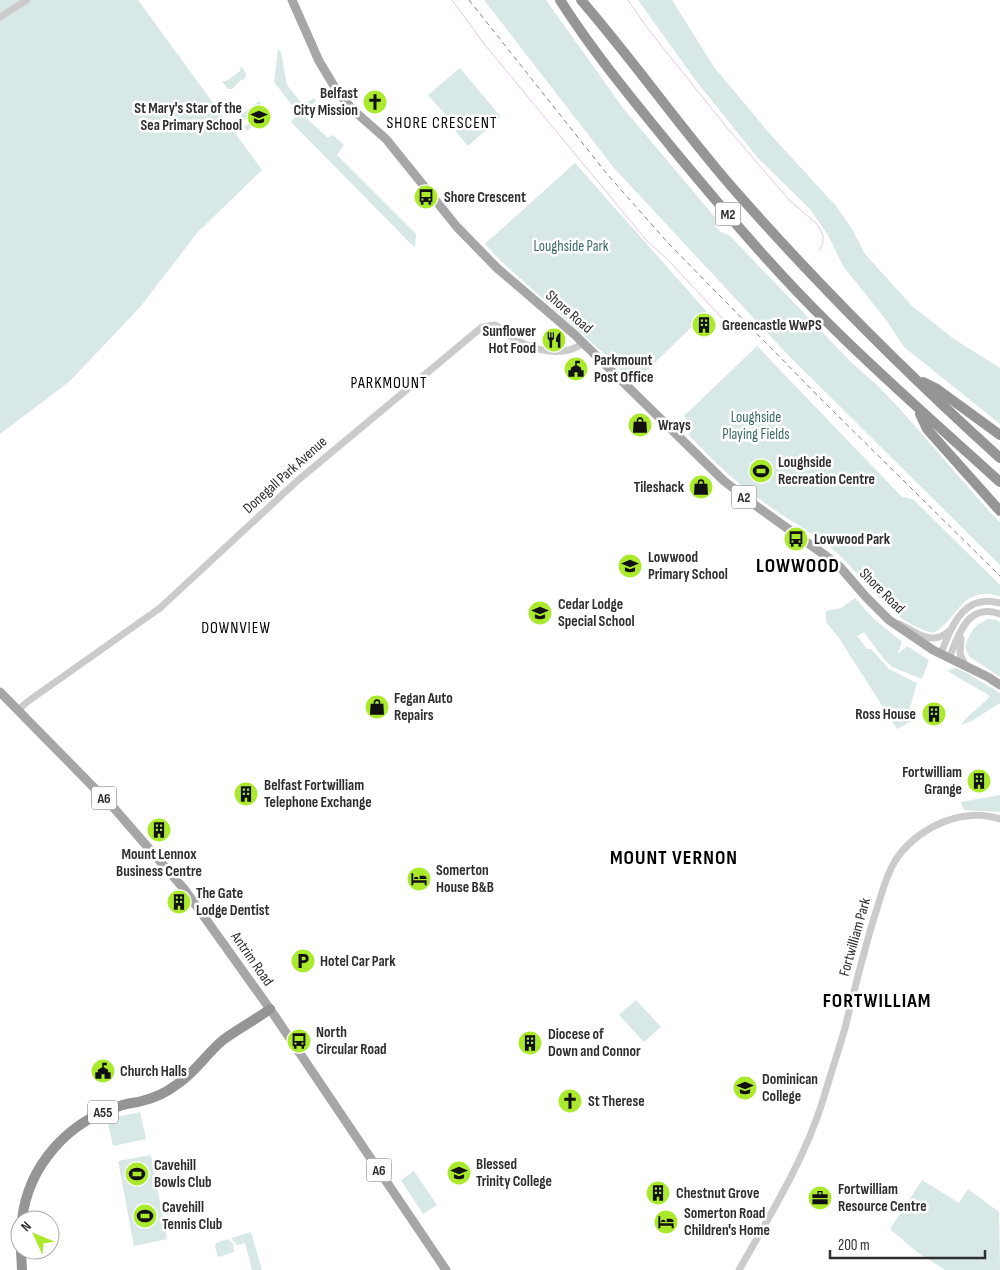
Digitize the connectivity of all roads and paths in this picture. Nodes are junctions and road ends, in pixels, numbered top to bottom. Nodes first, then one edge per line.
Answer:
1 (27, 0) edge
2 (292, 0) edge
3 (560, 0) edge
4 (581, 0) edge
5 (588, 0) edge
6 (595, 16) junction
7 (0, 17) edge
8 (584, 343) junction
9 (915, 379) junction
10 (917, 409) junction
11 (1000, 435) edge
12 (1000, 458) edge
13 (1000, 482) edge
14 (1000, 511) edge
15 (1000, 603) edge
16 (1000, 614) edge
17 (889, 620) junction
18 (951, 629) junction
19 (959, 635) junction
20 (945, 655) junction
21 (966, 666) junction
22 (1000, 685) edge
23 (0, 692) edge
24 (18, 710) junction
25 (1000, 819) edge
26 (270, 1009) junction
27 (24, 1210) edge
28 (446, 1270) edge
29 (739, 1270) edge

1 - 7 street
2 - 8 main road, Shore Road / A2
3 - 10 highway, M2
4 - 6 highway
5 - 6 highway, M2
6 - 9 highway, M2
8 - 17 main road, Shore Road / A2
8 - 24 street, Donegall Park Avenue
9 - 11 highway
9 - 12 highway, M2
10 - 13 highway, M2
10 - 14 highway
15 - 18 street
16 - 19 street
17 - 18 street
17 - 20 main road, Shore Road / A2
18 - 20 street
19 - 20 street
19 - 21 street
20 - 21 main road, Shore Road / A2
21 - 22 main road, Shore Road / A2
23 - 24 main road, Antrim Road / A6
24 - 26 main road, Antrim Road / A6
25 - 29 street, Fortwilliam Park
26 - 27 highway, A55
26 - 28 main road, Antrim Road / A6

